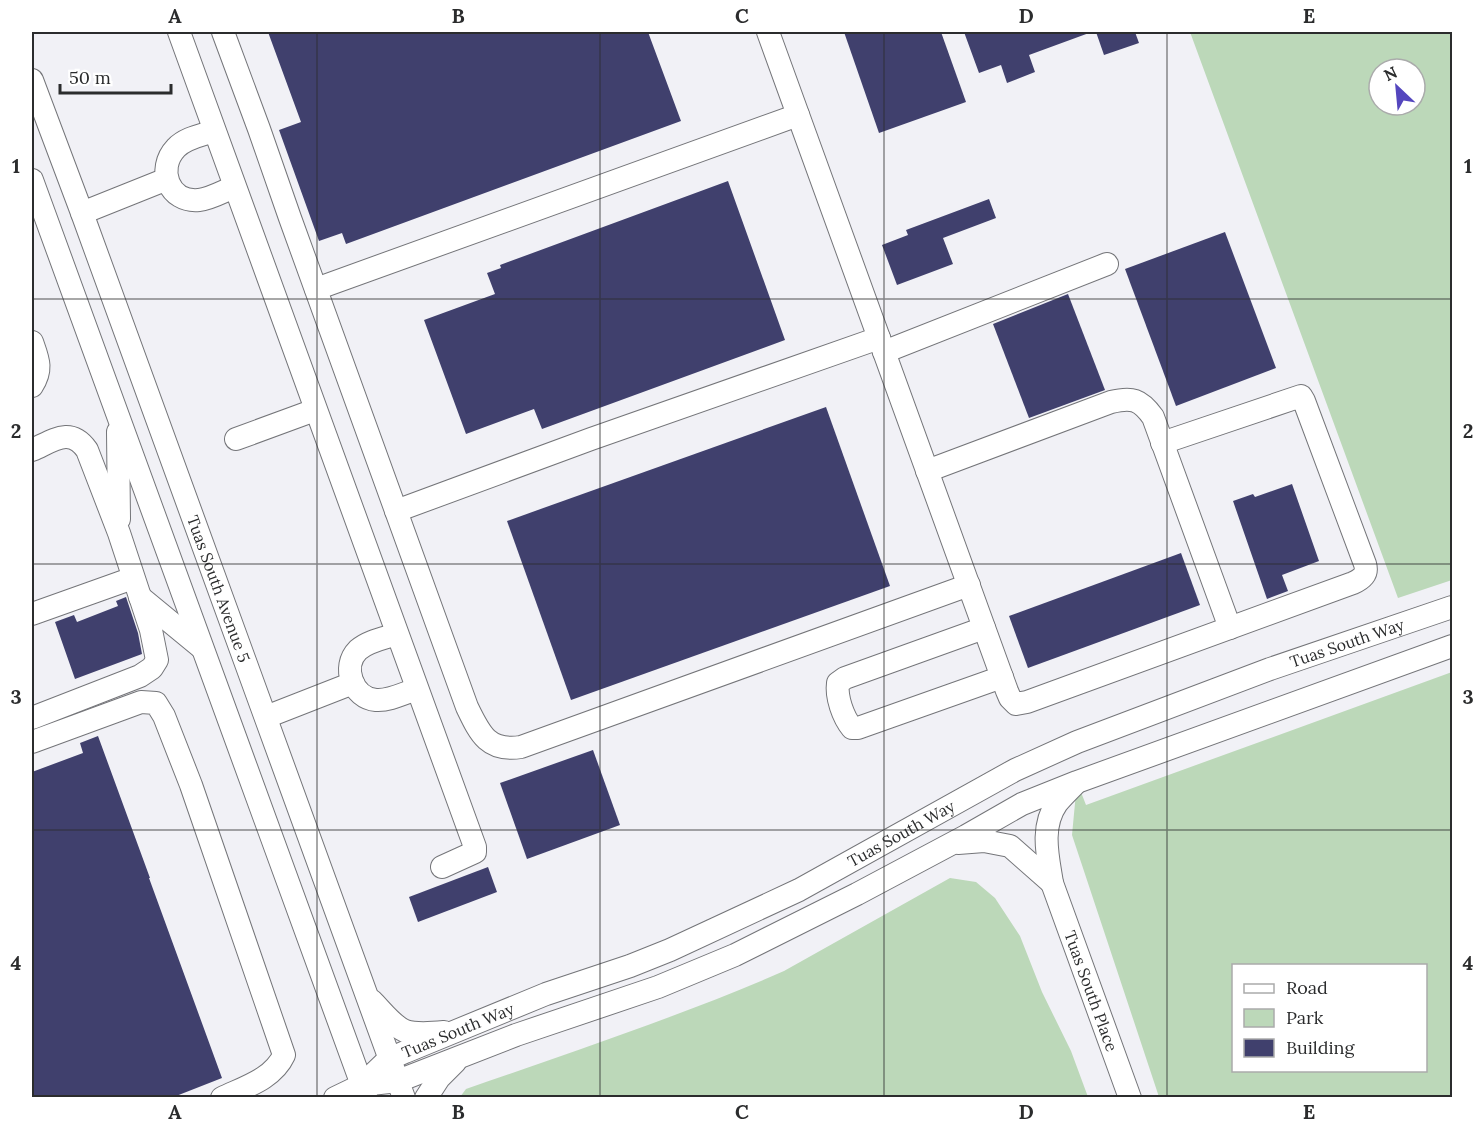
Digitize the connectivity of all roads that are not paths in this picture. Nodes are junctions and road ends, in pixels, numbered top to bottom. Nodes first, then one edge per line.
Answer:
1 (179, 32) edge
2 (223, 32) edge
3 (768, 32) edge
4 (32, 80) edge
5 (798, 115) junction
6 (214, 131) junction
7 (167, 179) junction
8 (32, 180) edge
9 (234, 187) junction
10 (82, 213) junction
11 (1107, 264) dead end
12 (316, 289) junction
13 (32, 342) edge
14 (882, 345) junction
15 (32, 386) edge
16 (315, 410) junction
17 (118, 417) junction
18 (236, 439) dead end
19 (1162, 444) junction
20 (32, 450) edge
21 (927, 471) junction
22 (396, 511) junction
23 (119, 533) junction
24 (969, 585) junction
25 (136, 587) junction
26 (1452, 607) edge
27 (32, 615) edge
28 (984, 627) junction
29 (1230, 628) junction
30 (397, 634) junction
31 (1452, 646) edge
32 (203, 650) junction
33 (1002, 677) junction
34 (353, 683) junction
35 (417, 689) junction
36 (266, 717) junction
37 (32, 718) edge
38 (32, 742) edge
39 (1077, 782) junction
40 (953, 843) junction
41 (442, 867) dead end
42 (1052, 883) junction
43 (367, 996) junction
44 (454, 1032) junction
45 (458, 1058) junction
46 (389, 1059) junction
47 (401, 1089) edge
48 (364, 1091) edge
49 (222, 1098) edge
50 (335, 1098) edge
51 (426, 1098) edge
52 (1130, 1098) edge

1 - 6 street
2 - 12 street
3 - 5 street
4 - 10 street, Tuas South Avenue 5
5 - 12 street
5 - 14 street
6 - 7 street
6 - 9 street
7 - 9 street
7 - 10 street
8 - 17 street
9 - 16 street
10 - 36 street, Tuas South Avenue 5
11 - 14 street
12 - 22 street
13 - 15 street
14 - 21 street
14 - 22 street
16 - 18 street
16 - 30 street
17 - 23 street
17 - 32 street
19 - 21 street
19 - 29 street
19 - 29 street
20 - 23 street
21 - 24 street
22 - 24 street
23 - 25 street
24 - 28 street
25 - 27 street
25 - 32 street
25 - 37 street
26 - 44 street, Tuas South Way
28 - 33 street
28 - 33 street
29 - 33 street
30 - 34 street
30 - 35 street
31 - 39 street, Tuas South Way
32 - 48 street
34 - 35 street
34 - 36 street
35 - 41 street
36 - 43 street, Tuas South Avenue 5
38 - 49 street
39 - 40 street, Tuas South Way
39 - 42 street, Tuas South Place
40 - 42 street, Tuas South Place
40 - 45 street, Tuas South Way
42 - 52 street, Tuas South Place
43 - 44 street
43 - 46 street, Tuas South Avenue 5
44 - 46 street, Tuas South Way
45 - 47 street, Tuas South Way
45 - 51 street
46 - 47 street, Tuas South Avenue 5
46 - 48 street, Tuas South Way
47 - 48 street, Tuas South Way
48 - 50 street, Tuas South Way

